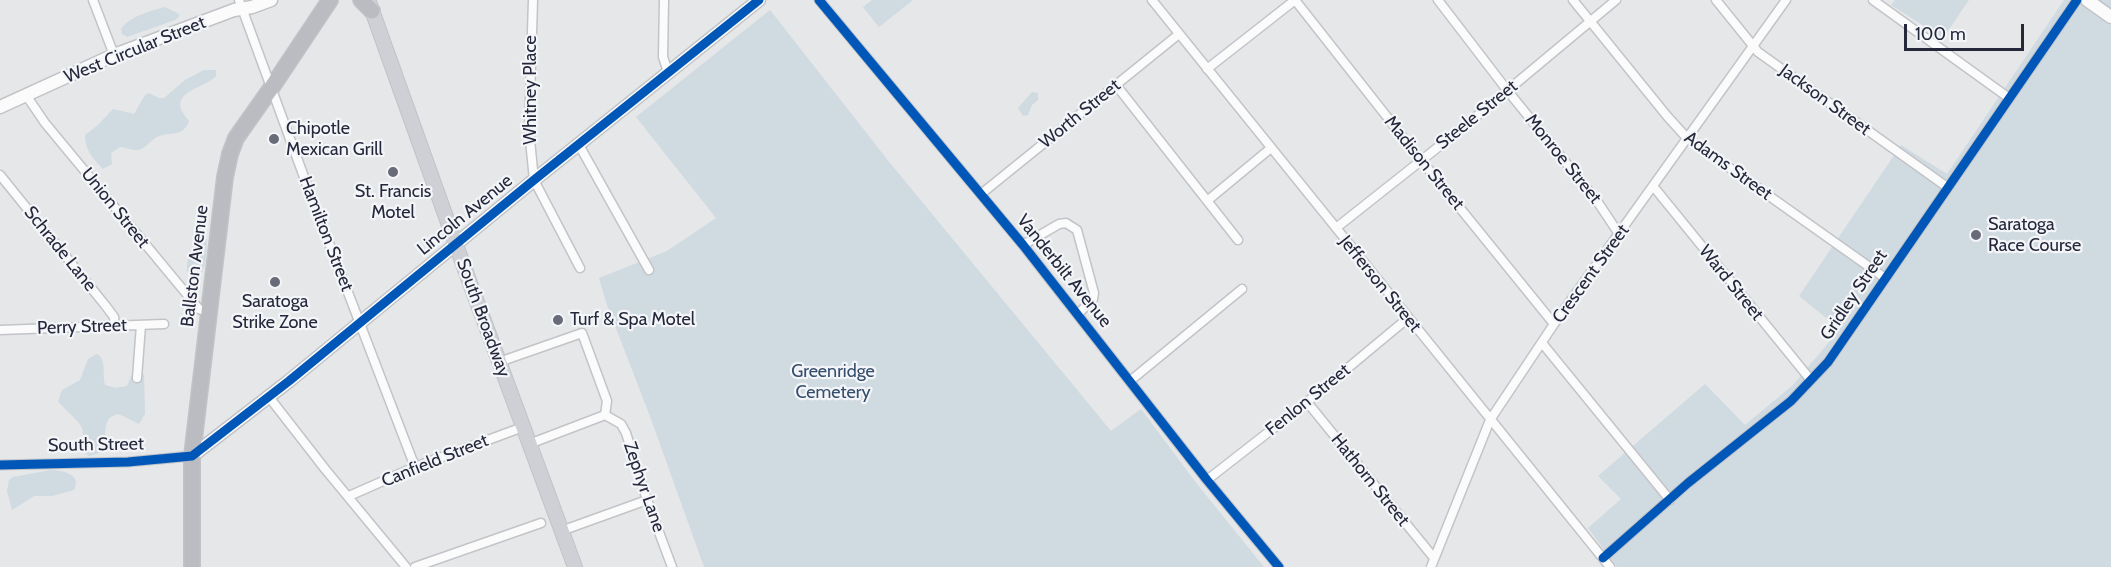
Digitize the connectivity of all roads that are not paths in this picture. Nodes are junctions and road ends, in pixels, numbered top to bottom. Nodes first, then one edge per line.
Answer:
1 (93, 0) edge
2 (271, 0) edge
3 (330, 0) edge
4 (361, 0) edge
5 (532, 0) edge
6 (664, 0) edge
7 (759, 0) edge
8 (819, 0) edge
9 (1152, 0) edge
10 (1295, 0) edge
11 (1438, 0) edge
12 (1573, 0) edge
13 (1616, 0) edge
14 (1716, 0) edge
15 (1786, 0) edge
16 (1873, 0) edge
17 (2077, 0) edge
18 (2087, 0) edge
19 (241, 4) edge
20 (370, 6) edge
21 (2111, 17) edge
22 (1589, 22) junction
23 (1179, 34) junction
24 (1753, 47) junction
25 (114, 56) junction
26 (1208, 69) junction
27 (668, 72) junction
28 (1116, 86) junction
29 (272, 87) junction
30 (1507, 90) junction
31 (26, 95) junction
32 (2009, 98) junction
33 (0, 106) edge
34 (1686, 137) junction
35 (579, 145) junction
36 (1271, 148) junction
37 (1421, 160) junction
38 (0, 176) edge
39 (534, 180) junction
40 (1653, 186) junction
41 (1947, 187) junction
42 (981, 194) junction
43 (1207, 201) junction
44 (1336, 228) junction
45 (1619, 234) junction
46 (1238, 240) dead end
47 (456, 245) junction
48 (1023, 245) junction
49 (580, 268) dead end
50 (649, 270) dead end
51 (1885, 278) junction
52 (1242, 289) dead end
53 (210, 312) junction
54 (1078, 314) junction
55 (1408, 318) junction
56 (359, 322) junction
57 (164, 324) dead end
58 (1554, 324) junction
59 (141, 325) junction
60 (115, 326) junction
61 (0, 330) edge
62 (1542, 343) junction
63 (499, 362) junction
64 (137, 378) dead end
65 (1810, 379) junction
66 (1130, 381) junction
67 (269, 397) junction
68 (1307, 402) junction
69 (605, 415) junction
70 (1490, 420) junction
71 (523, 427) junction
72 (529, 444) junction
73 (192, 456) junction
74 (0, 465) edge
75 (415, 466) junction
76 (1207, 480) junction
77 (349, 496) junction
78 (647, 500) junction
79 (1670, 500) junction
80 (541, 523) dead end
81 (561, 531) junction
82 (1603, 558) junction
83 (1432, 563) edge
84 (192, 567) edge
85 (406, 567) edge
86 (415, 567) edge
87 (575, 567) edge
88 (672, 567) edge
89 (1279, 567) edge
90 (1610, 567) edge

1 - 25 street
2 - 19 street, West Circular Street
3 - 29 highway, Ballston Avenue
4 - 20 highway
5 - 39 street, Whitney Place
6 - 27 street
7 - 27 street, Lincoln Avenue
8 - 42 street, Vanderbilt Avenue
9 - 23 street, Jefferson Street
10 - 26 street
10 - 37 street, Madison Street
11 - 30 street, Monroe Street
12 - 22 street, Adams Street
13 - 22 street, Steele Street
14 - 24 street, Jackson Street
15 - 24 street, Crescent Street
16 - 32 street
17 - 32 street, Gridley Street
18 - 21 street
19 - 25 street, West Circular Street
19 - 29 street, Hamilton Street
20 - 47 main road, South Broadway
22 - 30 street, Steele Street
22 - 34 street, Adams Street
23 - 26 street, Jefferson Street
23 - 28 street, Worth Street
24 - 34 street, Crescent Street
24 - 41 street, Jackson Street
25 - 31 street, West Circular Street
26 - 36 street, Jefferson Street
27 - 35 street, Lincoln Avenue
28 - 42 street, Worth Street
28 - 43 street
29 - 53 highway, Ballston Avenue
29 - 56 street, Hamilton Street
30 - 37 street, Steele Street
30 - 45 street, Monroe Street
31 - 33 street, West Circular Street
31 - 53 street, Union Street
32 - 41 street, Gridley Street
34 - 40 street, Crescent Street
34 - 51 street, Adams Street
35 - 39 street, Lincoln Avenue
35 - 50 street
36 - 43 street
36 - 44 street, Jefferson Street
37 - 44 street, Steele Street
37 - 58 street, Madison Street
38 - 60 street, Schrade Lane
39 - 47 street, Lincoln Avenue
39 - 49 street
40 - 45 street, Crescent Street
40 - 65 street, Ward Street
41 - 51 street, Gridley Street
42 - 48 street, Vanderbilt Avenue
43 - 46 street
44 - 55 street, Jefferson Street
45 - 58 street, Crescent Street
47 - 56 street, Lincoln Avenue
47 - 63 main road, South Broadway
48 - 54 street, Vanderbilt Avenue
48 - 54 street
51 - 65 street, Gridley Street
52 - 66 street
53 - 73 highway, Ballston Avenue
54 - 66 street, Vanderbilt Avenue
55 - 68 street, Fenlon Street
55 - 70 street, Jefferson Street
56 - 67 street, Lincoln Avenue
56 - 75 street, Hamilton Street
57 - 59 street, Perry Street
58 - 62 street, Crescent Street
59 - 60 street, Perry Street
59 - 64 street
60 - 61 street, Perry Street
62 - 70 street, Crescent Street
62 - 79 street
63 - 69 street
63 - 71 main road, South Broadway
65 - 79 street, Gridley Street
66 - 76 street, Vanderbilt Avenue
67 - 73 street, Lincoln Avenue
67 - 77 street
68 - 76 street, Fenlon Street
68 - 83 street, Hathorn Street
69 - 72 street
69 - 78 street, Zephyr Lane
70 - 82 street, Jefferson Street
70 - 83 street, Crescent Street
71 - 72 main road, South Broadway
71 - 75 street, Canfield Street
72 - 81 main road, South Broadway
73 - 74 street, South Street
73 - 84 highway, Ballston Avenue
75 - 77 street, Canfield Street
76 - 89 street, Vanderbilt Avenue
77 - 85 street
78 - 81 street
78 - 88 street, Zephyr Lane
79 - 82 street, Gridley Street
80 - 86 street
81 - 87 main road, South Broadway
82 - 90 street, Jefferson Street

